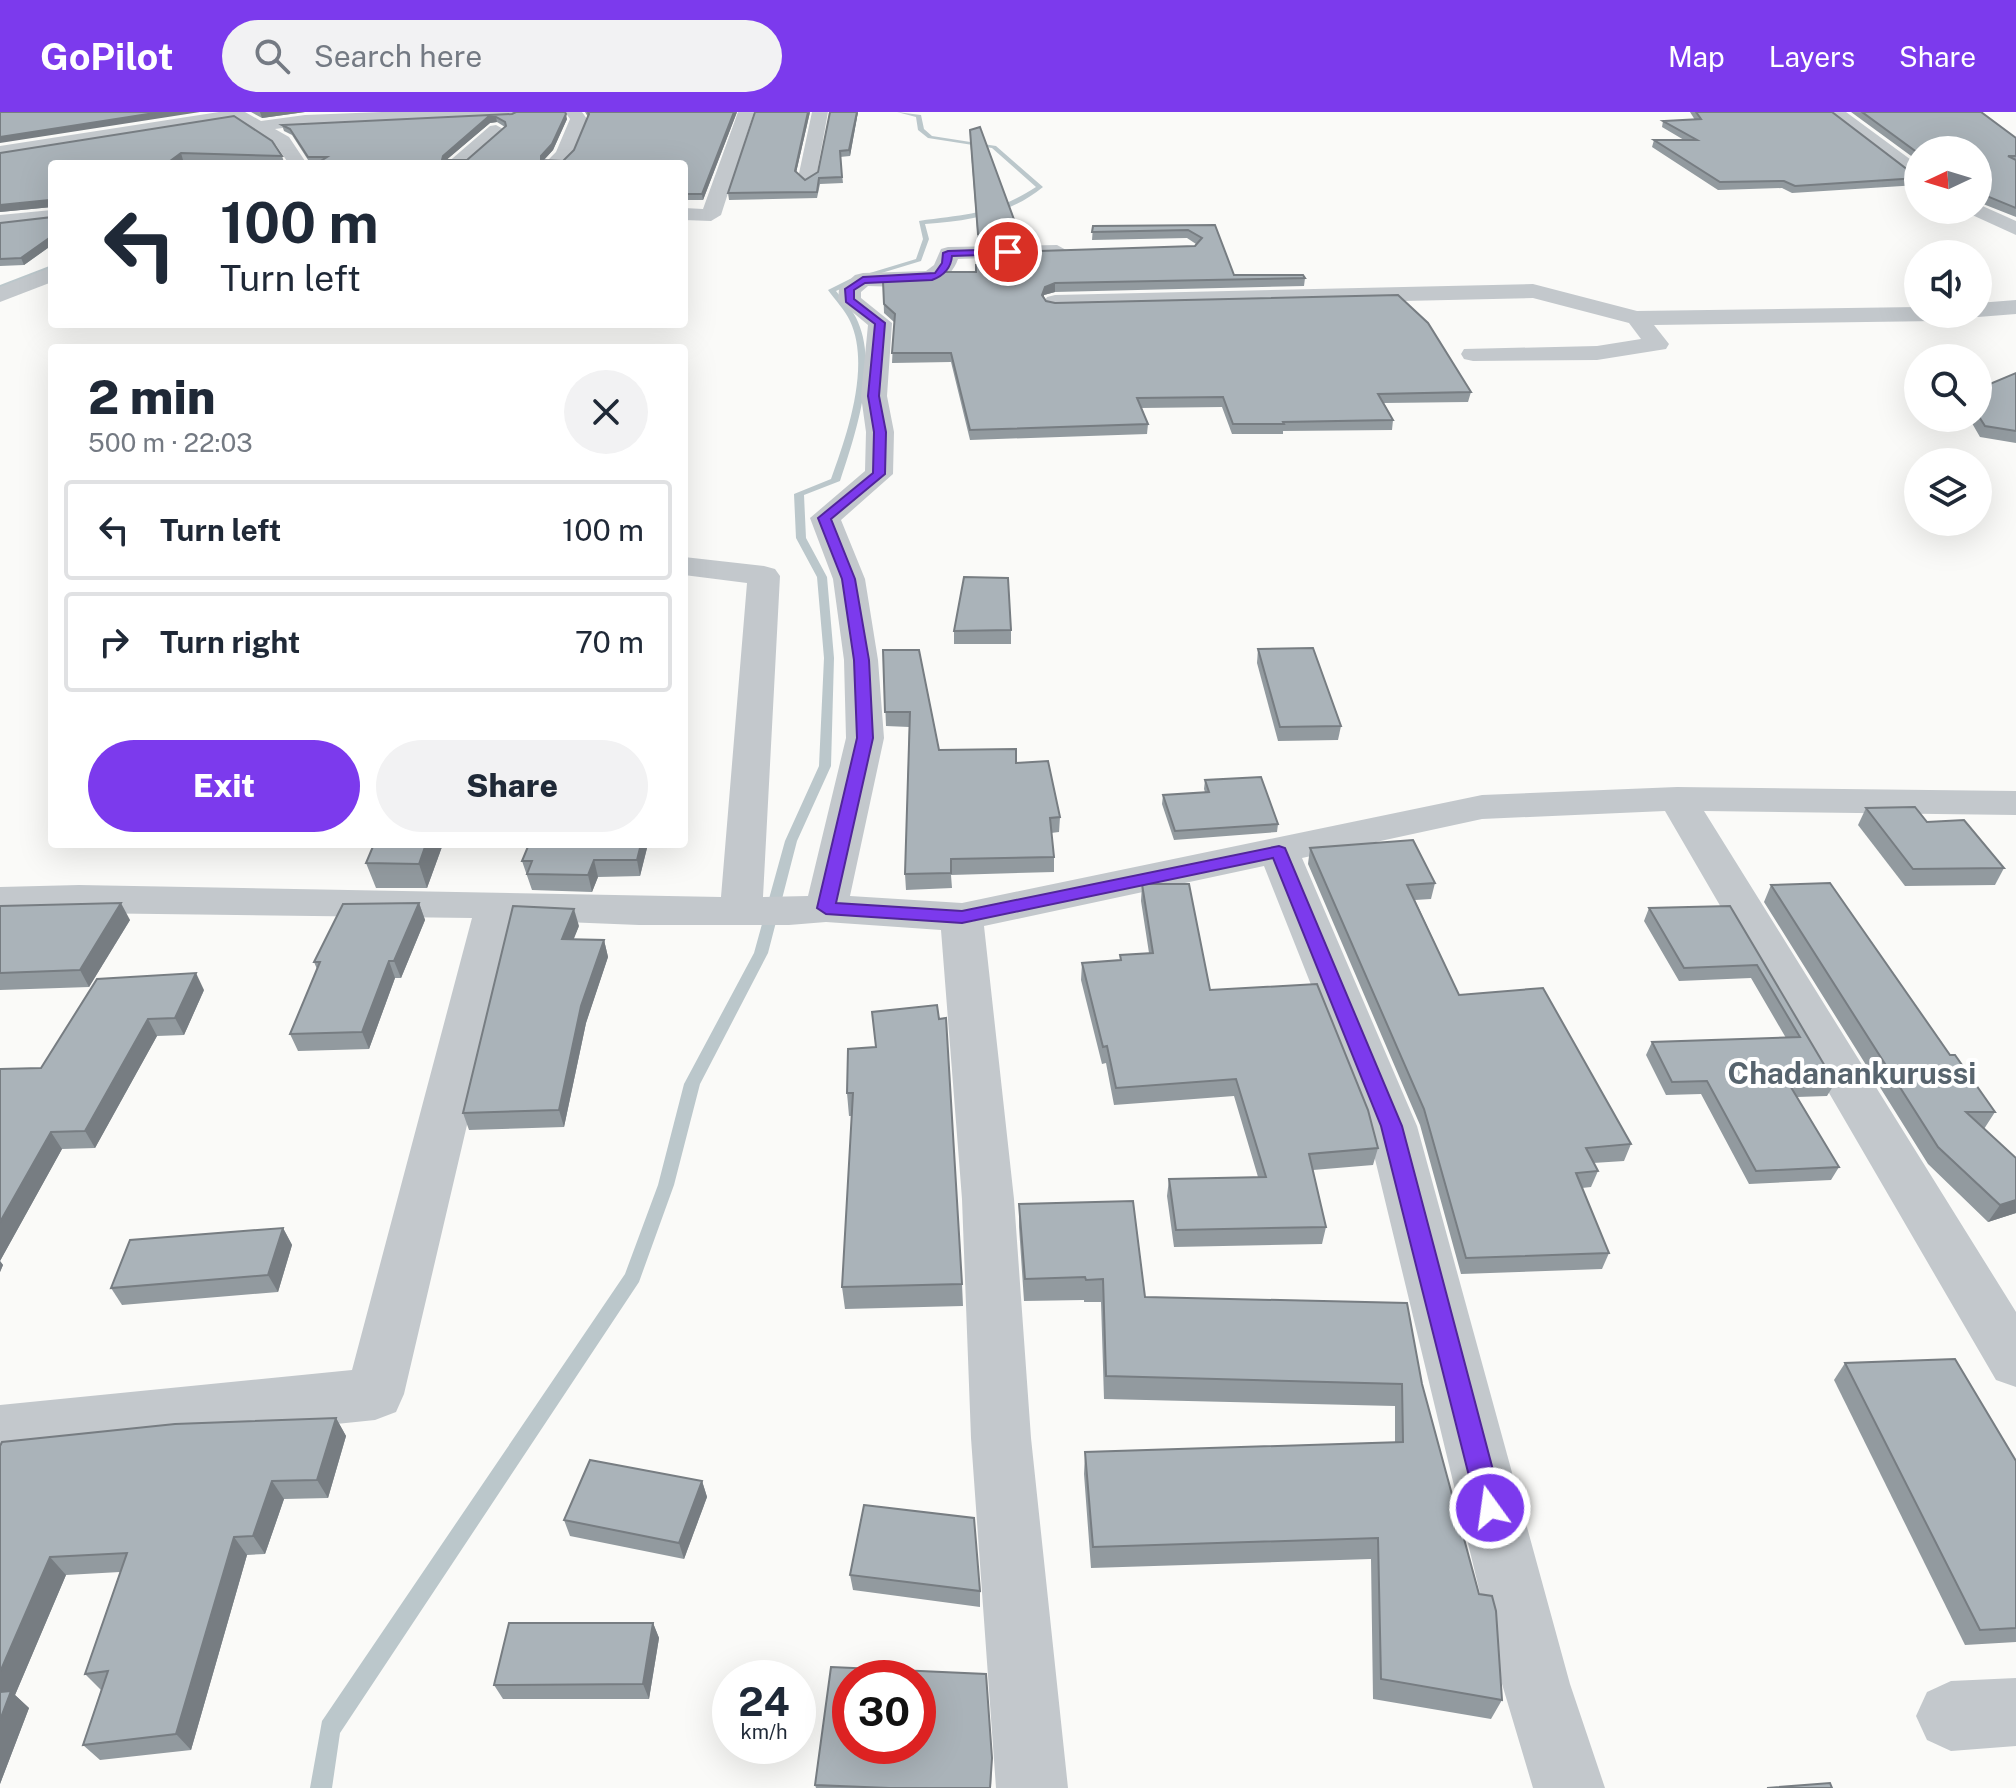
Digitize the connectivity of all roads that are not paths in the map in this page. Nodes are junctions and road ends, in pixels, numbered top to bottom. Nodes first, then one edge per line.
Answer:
1 (513, 112) edge
2 (573, 112) edge
3 (746, 112) edge
4 (820, 112) edge
5 (1835, 112) edge
6 (236, 113) edge
7 (259, 126) junction
8 (496, 130) edge
9 (83, 136) junction
10 (0, 151) edge
11 (98, 153) edge
12 (295, 160) edge
13 (460, 160) edge
14 (557, 160) edge
15 (1904, 164) edge
16 (807, 178) edge
17 (688, 214) edge
18 (48, 216) edge
19 (1992, 217) edge
20 (0, 221) edge
21 (2016, 229) edge
22 (1091, 250) edge
23 (0, 271) edge
24 (44, 274) edge
25 (0, 295) edge
26 (1055, 302) edge
27 (2016, 307) edge
28 (1992, 309) edge
29 (1904, 314) edge
30 (1637, 318) junction
31 (1473, 354) dead end
32 (688, 566) edge
33 (1677, 799) junction
34 (2016, 803) edge
35 (1279, 851) junction
36 (0, 901) edge
37 (497, 905) junction
38 (808, 910) junction
39 (741, 911) junction
40 (962, 917) junction
41 (2016, 1362) edge
42 (0, 1432) edge
43 (1032, 1788) edge
44 (1569, 1788) edge

1 - 7 street
2 - 14 street
3 - 17 street
4 - 16 street
5 - 15 street
6 - 7 street
6 - 9 street
7 - 12 street
8 - 13 street
9 - 10 street
9 - 11 street
18 - 20 street
19 - 21 street
22 - 38 street
23 - 24 street
24 - 25 street
26 - 30 street
27 - 28 street
29 - 30 street
30 - 31 street
32 - 39 street
33 - 34 street
33 - 35 street
33 - 41 street
35 - 40 street
35 - 44 street
36 - 37 street
37 - 39 street
37 - 42 street
38 - 39 street
38 - 40 street
40 - 43 street

